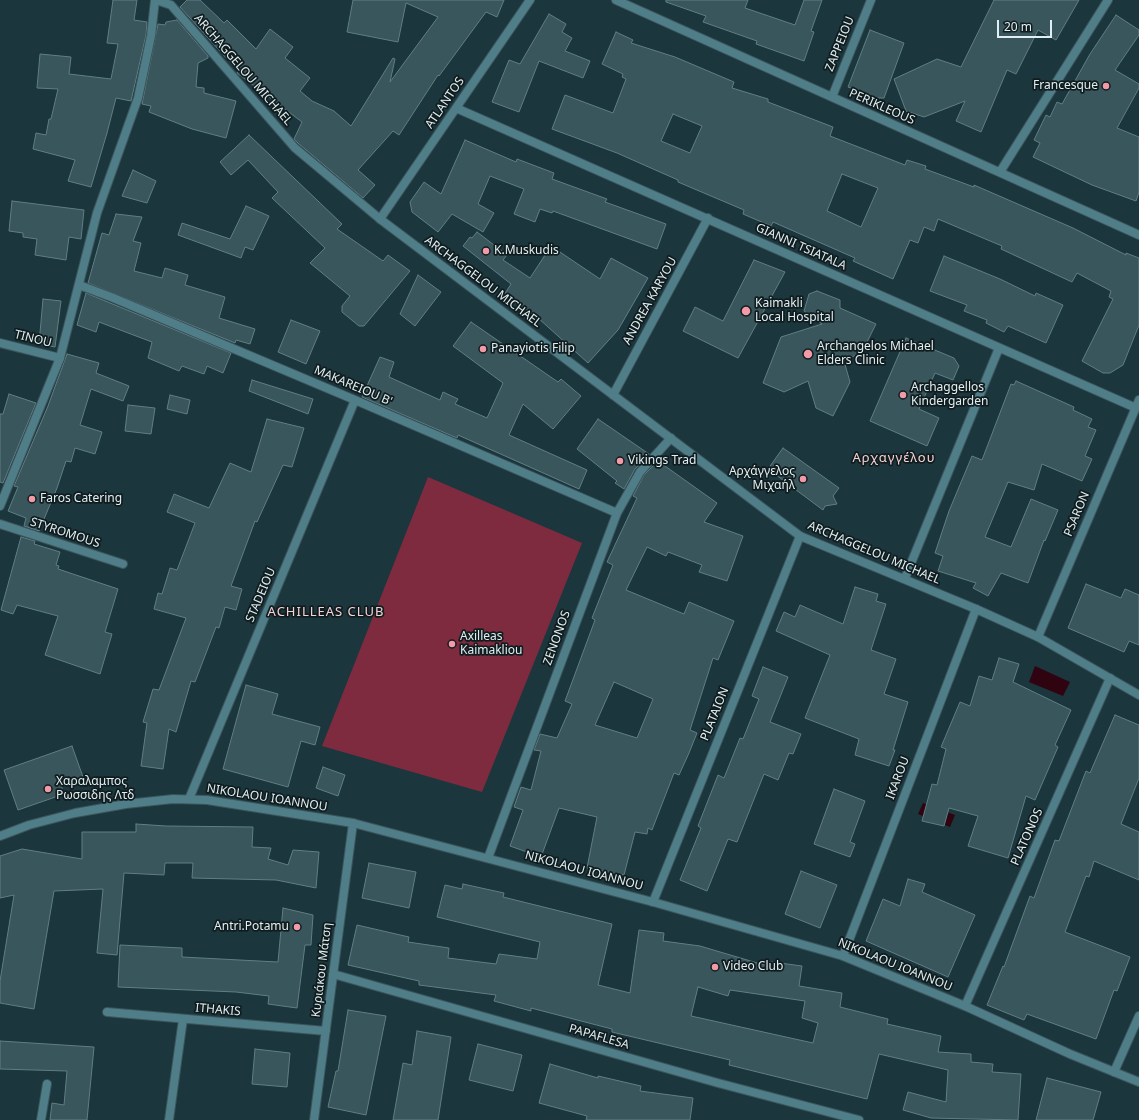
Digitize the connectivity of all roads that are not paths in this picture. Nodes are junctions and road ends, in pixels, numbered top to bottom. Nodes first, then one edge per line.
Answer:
1 (156, 0) edge
2 (530, 0) edge
3 (616, 0) edge
4 (871, 0) edge
5 (1108, 0) edge
6 (173, 2) edge
7 (832, 97) junction
8 (456, 108) junction
9 (1000, 172) junction
10 (708, 218) junction
11 (380, 219) junction
12 (1139, 235) edge
13 (79, 285) junction
14 (0, 343) edge
15 (1000, 348) junction
16 (60, 358) junction
17 (613, 395) junction
18 (355, 400) junction
19 (1138, 404) edge
20 (670, 438) junction
21 (0, 506) edge
22 (617, 513) junction
23 (0, 524) edge
24 (800, 536) junction
25 (123, 564) dead end
26 (905, 578) junction
27 (976, 609) junction
28 (1038, 637) junction
29 (1110, 678) junction
30 (1139, 695) edge
31 (189, 799) junction
32 (353, 823) junction
33 (0, 836) edge
34 (488, 858) junction
35 (653, 902) junction
36 (843, 956) junction
37 (333, 974) junction
38 (965, 1006) junction
39 (107, 1012) dead end
40 (1139, 1016) edge
41 (184, 1019) junction
42 (326, 1031) junction
43 (1114, 1072) junction
44 (1139, 1082) edge
45 (47, 1084) dead end
46 (41, 1120) edge
47 (169, 1120) edge
48 (314, 1120) edge
49 (859, 1120) edge

1 - 6 street
1 - 13 street
2 - 8 street, ATLANTOS
3 - 7 street, PERIKLEOUS
4 - 7 street, ZAPPEIOU
5 - 9 street
6 - 11 street, ARCHAGGELOU MICHAEL
7 - 9 street, PERIKLEOUS
8 - 10 street, GIANNI TSIATALA
8 - 11 street, ATLANTOS
9 - 12 street, PERIKLEOUS
10 - 15 street, GIANNI TSIATALA
10 - 17 street, ANDREA KARYOU
11 - 17 street, ARCHAGGELOU MICHAEL
13 - 16 street
13 - 18 street, MAKAREIOU B'
14 - 16 street, TINOU
15 - 19 street, GIANNI TSIATALA
15 - 26 street
16 - 21 street
17 - 20 street, ARCHAGGELOU MICHAEL
18 - 22 street, MAKAREIOU B'
18 - 31 street, STADEIOU
19 - 28 street, PSARON
20 - 22 street, ZENONOS
20 - 24 street, ARCHAGGELOU MICHAEL
22 - 34 street, ZENONOS
23 - 25 street, STYROMOUS
24 - 26 street, ARCHAGGELOU MICHAEL
24 - 35 street, PLATAION
26 - 27 street, ARCHAGGELOU MICHAEL
27 - 28 street, ARCHAGGELOU MICHAEL
27 - 36 street, IKAROU
28 - 29 street, ARCHAGGELOU MICHAEL
29 - 30 street, ARCHAGGELOU MICHAEL
29 - 38 street, PLATONOS
31 - 32 street, NIKOLAOU IOANNOU
31 - 33 street, NIKOLAOU IOANNOU
32 - 34 street, NIKOLAOU IOANNOU
32 - 37 street, Κυριάκου Μάτση
34 - 35 street, NIKOLAOU IOANNOU
35 - 36 street, NIKOLAOU IOANNOU
36 - 38 street, NIKOLAOU IOANNOU
37 - 42 street, Κυριάκου Μάτση
37 - 49 street, PAPAFLESA
38 - 43 street, NIKOLAOU IOANNOU
39 - 41 street, ITHAKIS
40 - 43 street
41 - 42 street, ITHAKIS
41 - 47 street
42 - 48 street, Κυριάκου Μάτση
43 - 44 street, NIKOLAOU IOANNOU
45 - 46 street

